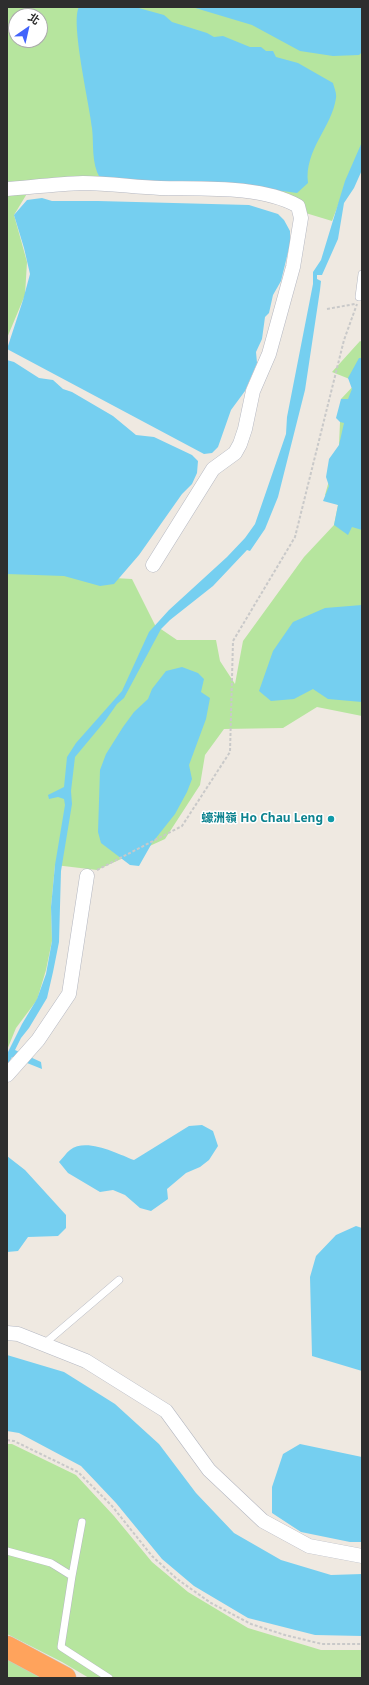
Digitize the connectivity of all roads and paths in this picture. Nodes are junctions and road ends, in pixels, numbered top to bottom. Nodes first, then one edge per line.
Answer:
1 (7, 189) edge
2 (362, 274) edge
3 (358, 300) junction
4 (362, 305) edge
5 (327, 309) dead end
6 (153, 565) dead end
7 (87, 876) joint
8 (7, 1075) edge
9 (119, 1280) dead end
10 (7, 1332) edge
11 (44, 1344) junction
12 (7, 1440) edge
13 (82, 1522) dead end
14 (7, 1551) edge
15 (362, 1556) edge
16 (72, 1576) junction
17 (362, 1644) edge
18 (7, 1647) edge
19 (66, 1678) edge
20 (109, 1678) edge

1 - 6 street
2 - 3 lane
3 - 4 path
3 - 5 path
3 - 7 path
7 - 8 street
9 - 11 lane
10 - 11 street
11 - 15 street
12 - 17 path
13 - 16 lane
14 - 16 lane
16 - 20 lane
18 - 19 highway

